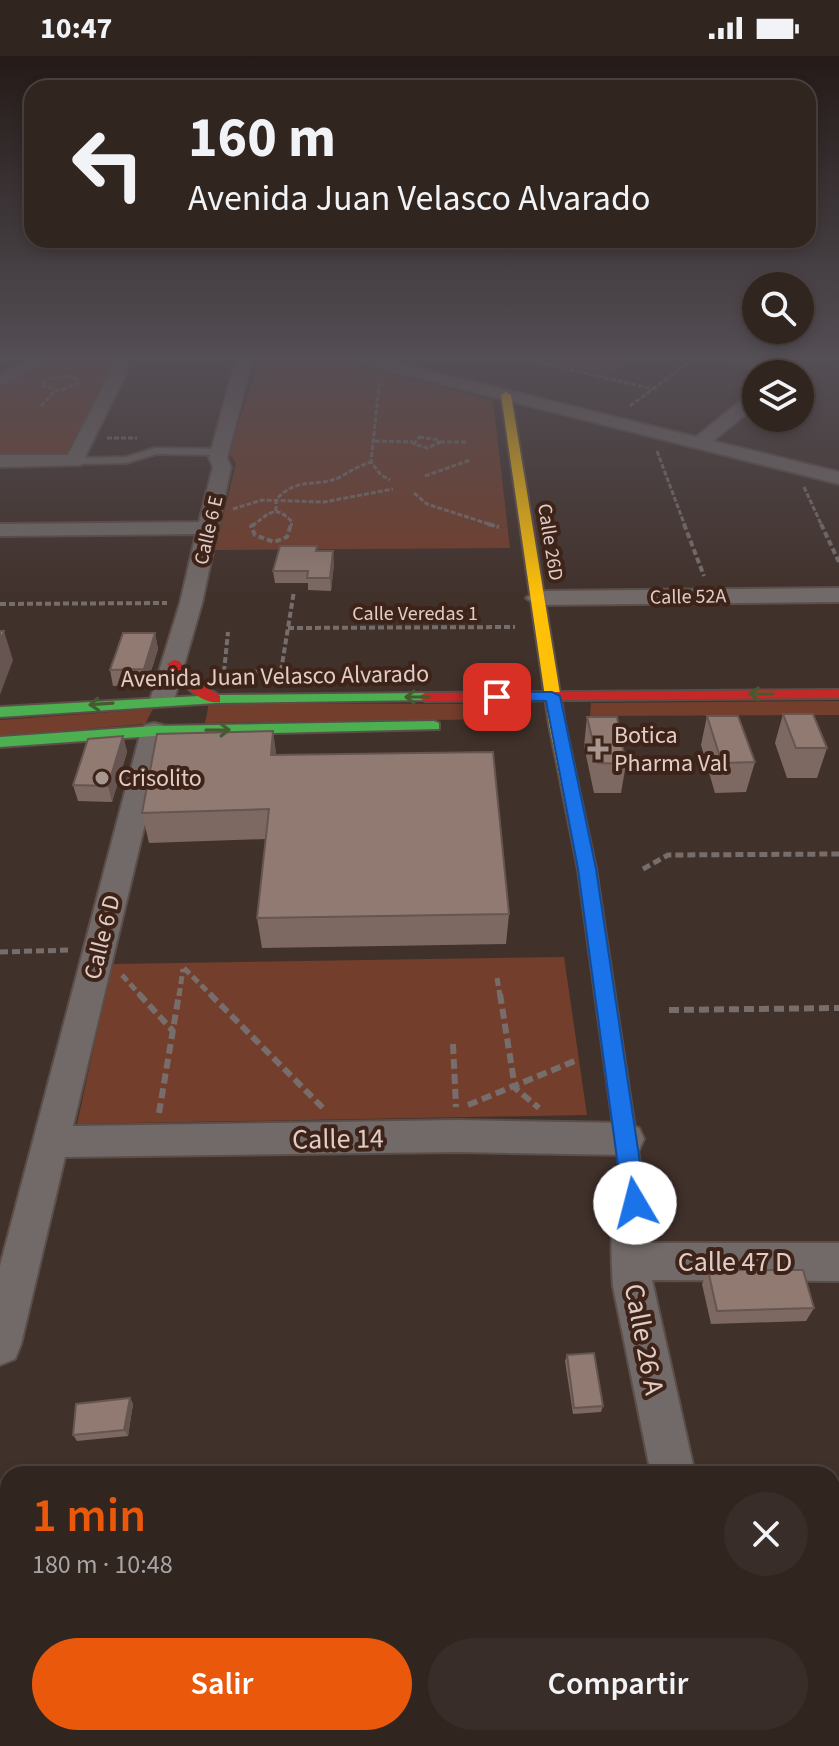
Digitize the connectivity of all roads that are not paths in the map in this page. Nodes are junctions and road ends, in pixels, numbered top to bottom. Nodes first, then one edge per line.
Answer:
1 (85, 439) edge
2 (223, 439) edge
3 (513, 439) edge
4 (678, 439) edge
5 (705, 439) edge
6 (699, 444) junction
7 (220, 452) junction
8 (0, 461) edge
9 (74, 461) junction
10 (839, 478) edge
11 (210, 518) junction
12 (0, 530) edge
13 (839, 595) edge
14 (537, 598) junction
15 (174, 664) junction
16 (839, 694) edge
17 (552, 696) junction
18 (215, 699) junction
19 (171, 700) junction
20 (0, 712) edge
21 (550, 724) junction
22 (582, 724) dead end
23 (456, 725) dead end
24 (164, 731) junction
25 (0, 742) edge
26 (626, 1139) junction
27 (50, 1142) junction
28 (635, 1203) joint
29 (631, 1261) junction
30 (839, 1262) edge
31 (0, 1344) edge
32 (671, 1466) edge

1 - 9 street
2 - 7 street, Calle 6 E
3 - 14 main road, Calle 26D
4 - 6 street
5 - 6 street
6 - 10 street
7 - 9 lane
7 - 11 street, Calle 6 E
8 - 9 street
11 - 12 street
11 - 15 street, Calle 6 E
13 - 14 street, Calle 52A
14 - 17 main road, Calle 26D
15 - 18 main road
15 - 19 street, Calle 6 E
16 -> 17 main road, Avenida Juan Velasco Alvarado
17 -> 18 main road, Avenida Juan Velasco Alvarado
17 - 21 main road, Calle 26D
18 - 19 main road, Avenida Juan Velasco Alvarado
19 -> 20 main road, Avenida Juan Velasco Alvarado
19 - 24 main road
21 - 22 main road
21 - 26 main road, Calle 26D
24 -> 23 main road
24 - 25 main road
24 - 27 street, Calle 6 D
26 - 27 street, Calle 14
26 - 28 main road, Calle 26D
27 - 31 street, Calle 6 D
28 - 29 street, Calle 26 A
29 - 30 street, Calle 47 D
29 - 32 street, Calle 26 A

